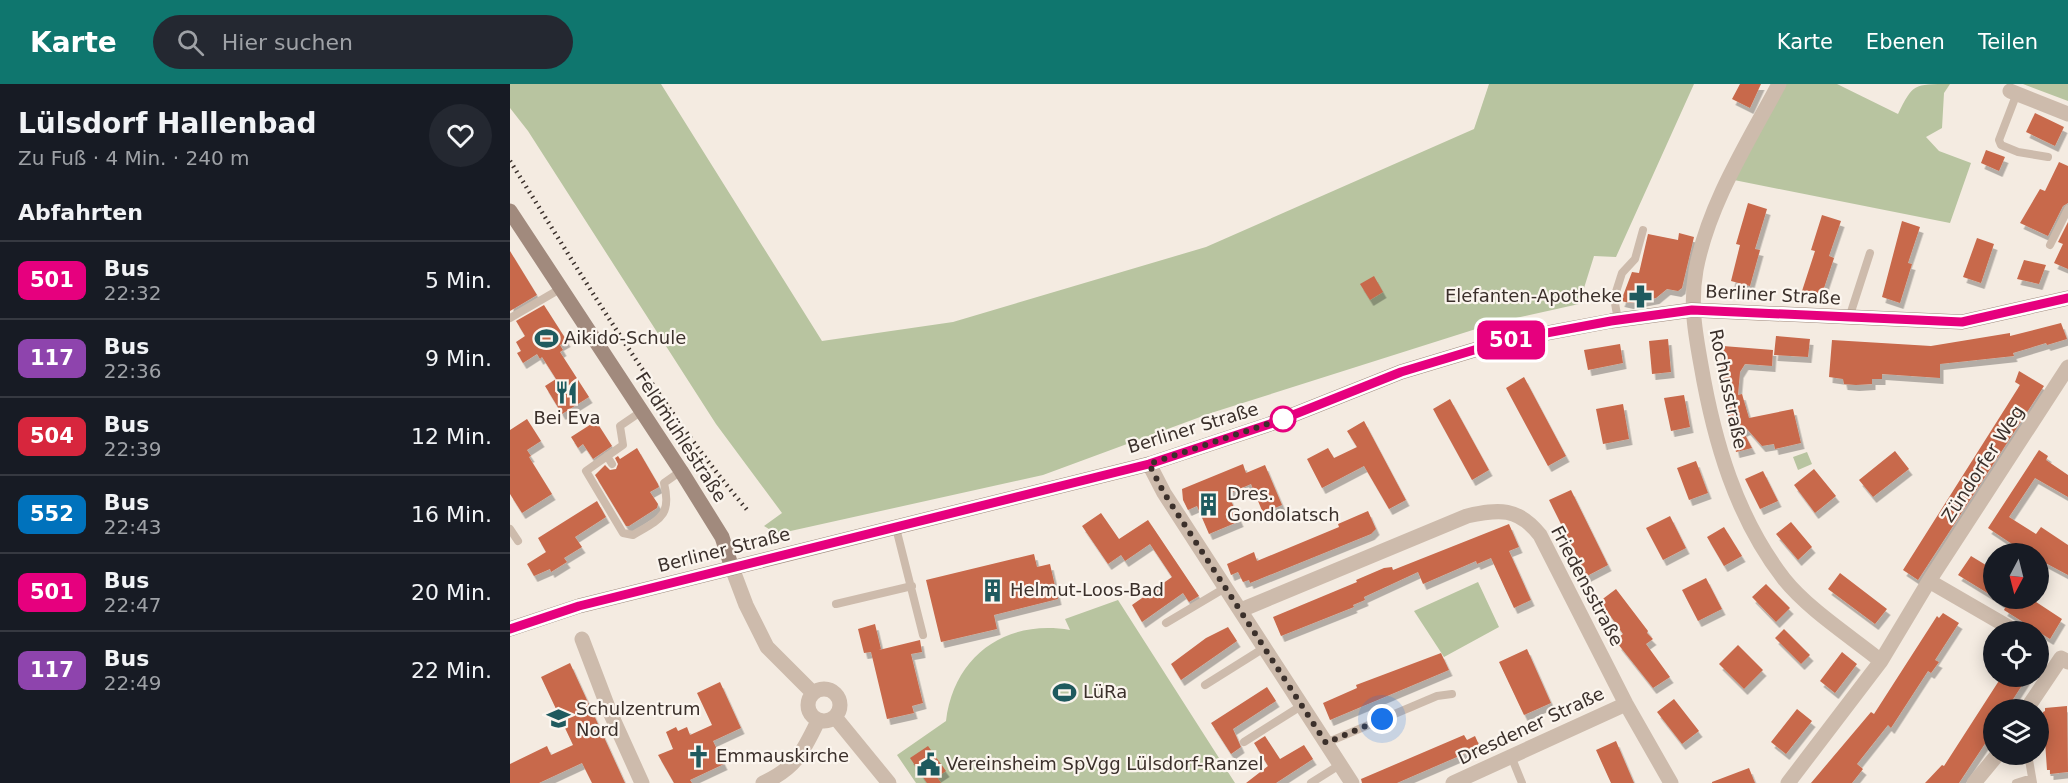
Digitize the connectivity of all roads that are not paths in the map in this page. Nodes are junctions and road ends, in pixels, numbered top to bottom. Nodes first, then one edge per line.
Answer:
1 (1779, 84) edge
2 (2014, 92) joint
3 (2068, 114) edge
4 (2048, 157) dead end
5 (2068, 209) edge
6 (510, 211) edge
7 (1642, 230) dead end
8 (2050, 246) dead end
9 (1870, 254) dead end
10 (560, 289) junction
11 (2068, 298) edge
12 (1692, 310) junction
13 (510, 318) edge
14 (1849, 318) junction
15 (1618, 320) junction
16 (2068, 368) edge
17 (642, 411) junction
18 (607, 456) junction
19 (612, 464) dead end
20 (1149, 464) junction
21 (681, 471) junction
22 (896, 528) junction
23 (510, 529) edge
24 (518, 541) dead end
25 (732, 568) junction
26 (1929, 581) junction
27 (912, 586) junction
28 (1225, 588) junction
29 (836, 604) dead end
30 (1241, 610) junction
31 (1998, 621) edge
32 (1166, 623) dead end
33 (510, 629) edge
34 (923, 635) dead end
35 (582, 639) dead end
36 (1264, 648) junction
37 (1881, 661) junction
38 (2068, 662) edge
39 (1205, 685) dead end
40 (813, 693) junction
41 (1452, 694) dead end
42 (2033, 699) edge
43 (1626, 704) junction
44 (1301, 706) junction
45 (836, 717) junction
46 (818, 721) junction
47 (1244, 742) dead end
48 (1326, 743) junction
49 (1511, 756) junction
50 (1341, 765) junction
51 (1989, 765) edge
52 (2030, 765) edge
53 (2032, 780) edge
54 (887, 782) edge
55 (642, 783) edge
56 (763, 783) edge
57 (1311, 783) edge
58 (1352, 783) edge
59 (1453, 783) edge
60 (1522, 783) edge
61 (1671, 783) edge
62 (1788, 783) edge
63 (1974, 783) edge
64 (2016, 783) edge

1 - 12 street, Rochusstraße
2 - 3 street
2 - 4 lane
5 - 8 lane
6 - 10 street, Feldmühlestraße
7 - 15 lane
9 - 14 lane
10 - 13 lane
10 - 17 street, Feldmühlestraße
11 - 14 street, Berliner Straße
12 - 14 street, Berliner Straße
12 - 15 street, Berliner Straße
12 - 37 street, Rochusstraße
15 - 20 street, Berliner Straße
16 - 26 street, Zündorfer Weg
17 - 18 lane
17 - 21 street, Feldmühlestraße
18 - 19 lane
18 - 21 lane
20 - 22 street, Berliner Straße
20 - 28 street
21 - 25 street, Feldmühlestraße
22 - 25 street, Berliner Straße
22 - 27 lane
23 - 24 lane
25 - 33 street, Berliner Straße
25 - 40 street
26 - 31 street
26 - 37 street, Zündorfer Weg
27 - 29 lane
27 - 34 lane
28 - 30 street
28 - 32 lane
30 - 36 street
30 - 43 street, Friedensstraße
35 - 55 street
36 - 39 lane
36 - 44 street
37 - 62 street, Zündorfer Weg
38 - 42 street
40 - 45 street
40 - 46 street
41 - 48 lane
43 - 49 street, Dresdener Straße
43 - 61 street, Friedensstraße
44 - 47 lane
44 - 48 street
45 - 46 street
45 - 54 street
46 - 56 street
48 - 50 street
49 - 59 street, Dresdener Straße
49 - 60 lane
50 - 57 lane
50 - 58 street
51 - 63 street
52 - 53 lane
53 - 64 lane

